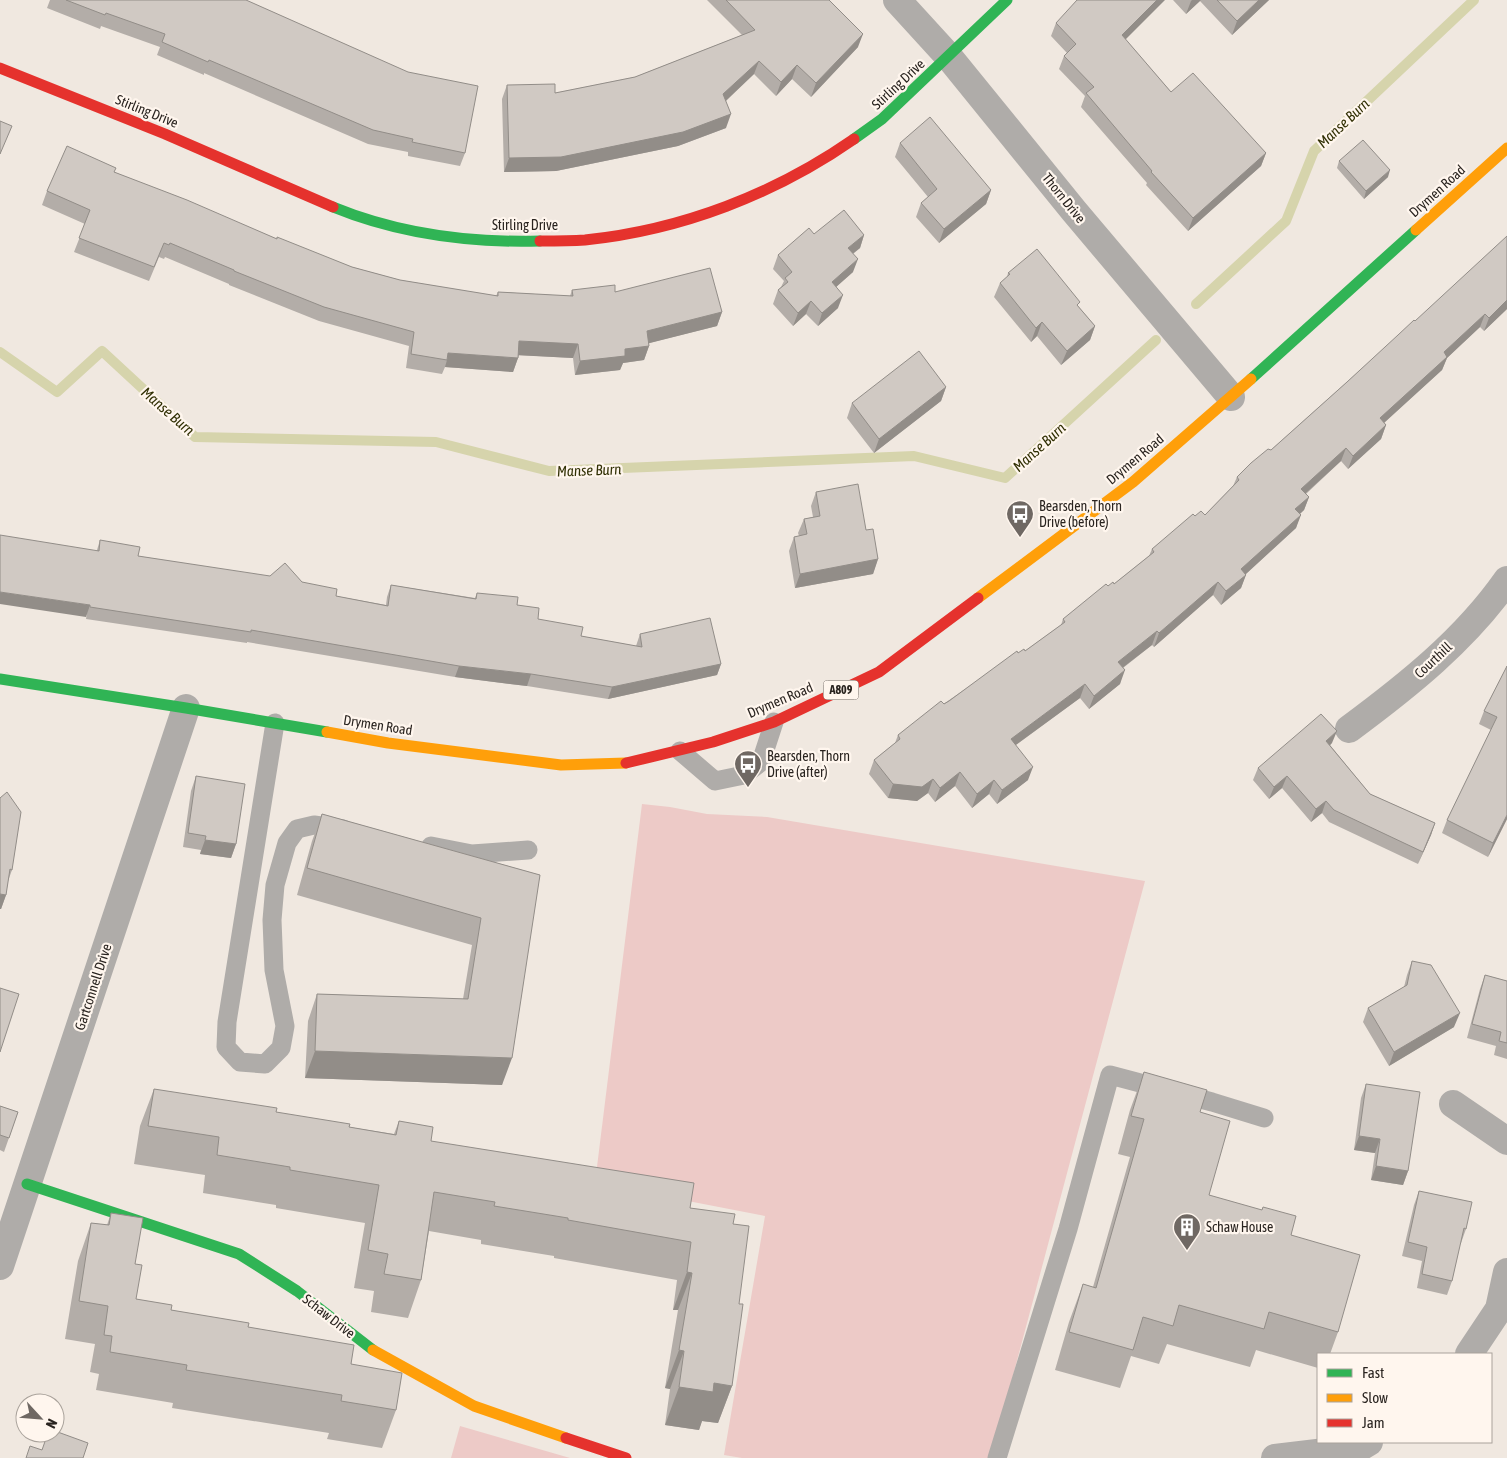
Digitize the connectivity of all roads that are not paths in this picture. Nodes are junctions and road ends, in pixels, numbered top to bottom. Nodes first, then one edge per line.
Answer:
1 (897, 0) edge
2 (1007, 0) edge
3 (949, 57) junction
4 (0, 68) edge
5 (1507, 148) edge
6 (1231, 397) junction
7 (1507, 580) edge
8 (0, 679) edge
9 (186, 708) junction
10 (774, 722) junction
11 (275, 723) junction
12 (1349, 729) dead end
13 (680, 751) junction
14 (357, 831) edge
15 (414, 843) edge
16 (528, 850) dead end
17 (1453, 1104) dead end
18 (1264, 1118) dead end
19 (1507, 1141) edge
20 (27, 1184) junction
21 (0, 1266) edge
22 (1507, 1272) edge
23 (1470, 1353) edge
24 (1367, 1443) edge
25 (626, 1458) edge
26 (997, 1458) edge
27 (1275, 1458) edge

1 - 3 street, Thorn Drive
2 - 3 street, Stirling Drive
3 - 4 street, Stirling Drive
3 - 6 street, Thorn Drive
5 - 6 street, Drymen Road / A809
6 - 10 street, Drymen Road / A809
7 - 12 street, Courthill
8 - 9 street, Drymen Road / A809
9 - 11 street, Drymen Road / A809
9 - 20 street, Gartconnell Drive
10 - 13 street, Drymen Road / A809
10 - 13 lane
11 - 13 street, Drymen Road / A809
11 - 14 lane
15 - 16 lane
17 - 19 street
18 - 26 lane
20 - 21 street, Gartconnell Drive
20 - 25 street, Schaw Drive
22 - 23 street
24 - 27 street

